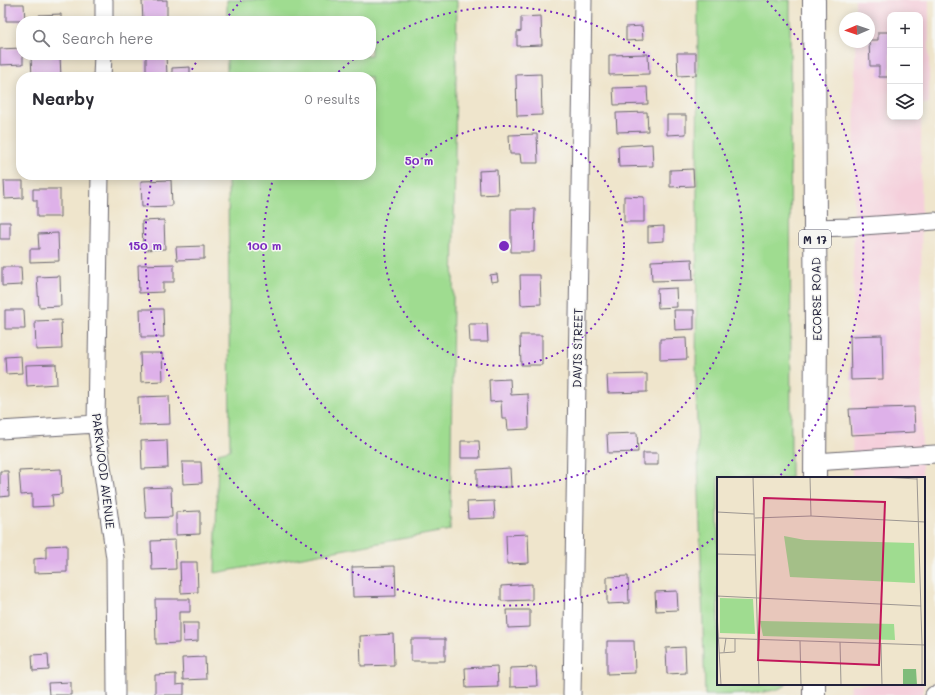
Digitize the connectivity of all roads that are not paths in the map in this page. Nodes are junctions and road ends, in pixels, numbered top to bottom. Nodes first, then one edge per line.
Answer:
1 (104, 0) edge
2 (583, 0) edge
3 (814, 0) edge
4 (104, 16) edge
5 (103, 60) edge
6 (102, 72) edge
7 (100, 180) edge
8 (935, 221) edge
9 (815, 228) junction
10 (96, 424) junction
11 (0, 430) edge
12 (935, 454) edge
13 (815, 470) edge
14 (116, 695) edge
15 (572, 695) edge

1 - 4 street
2 - 15 street, DAVIS STREET
3 - 9 main road, ECORSE ROAD / M 17
5 - 6 street
7 - 10 street, PARKWOOD AVENUE
8 - 9 street
9 - 13 main road, ECORSE ROAD / M 17
10 - 11 street
10 - 14 street, PARKWOOD AVENUE
12 - 13 street

